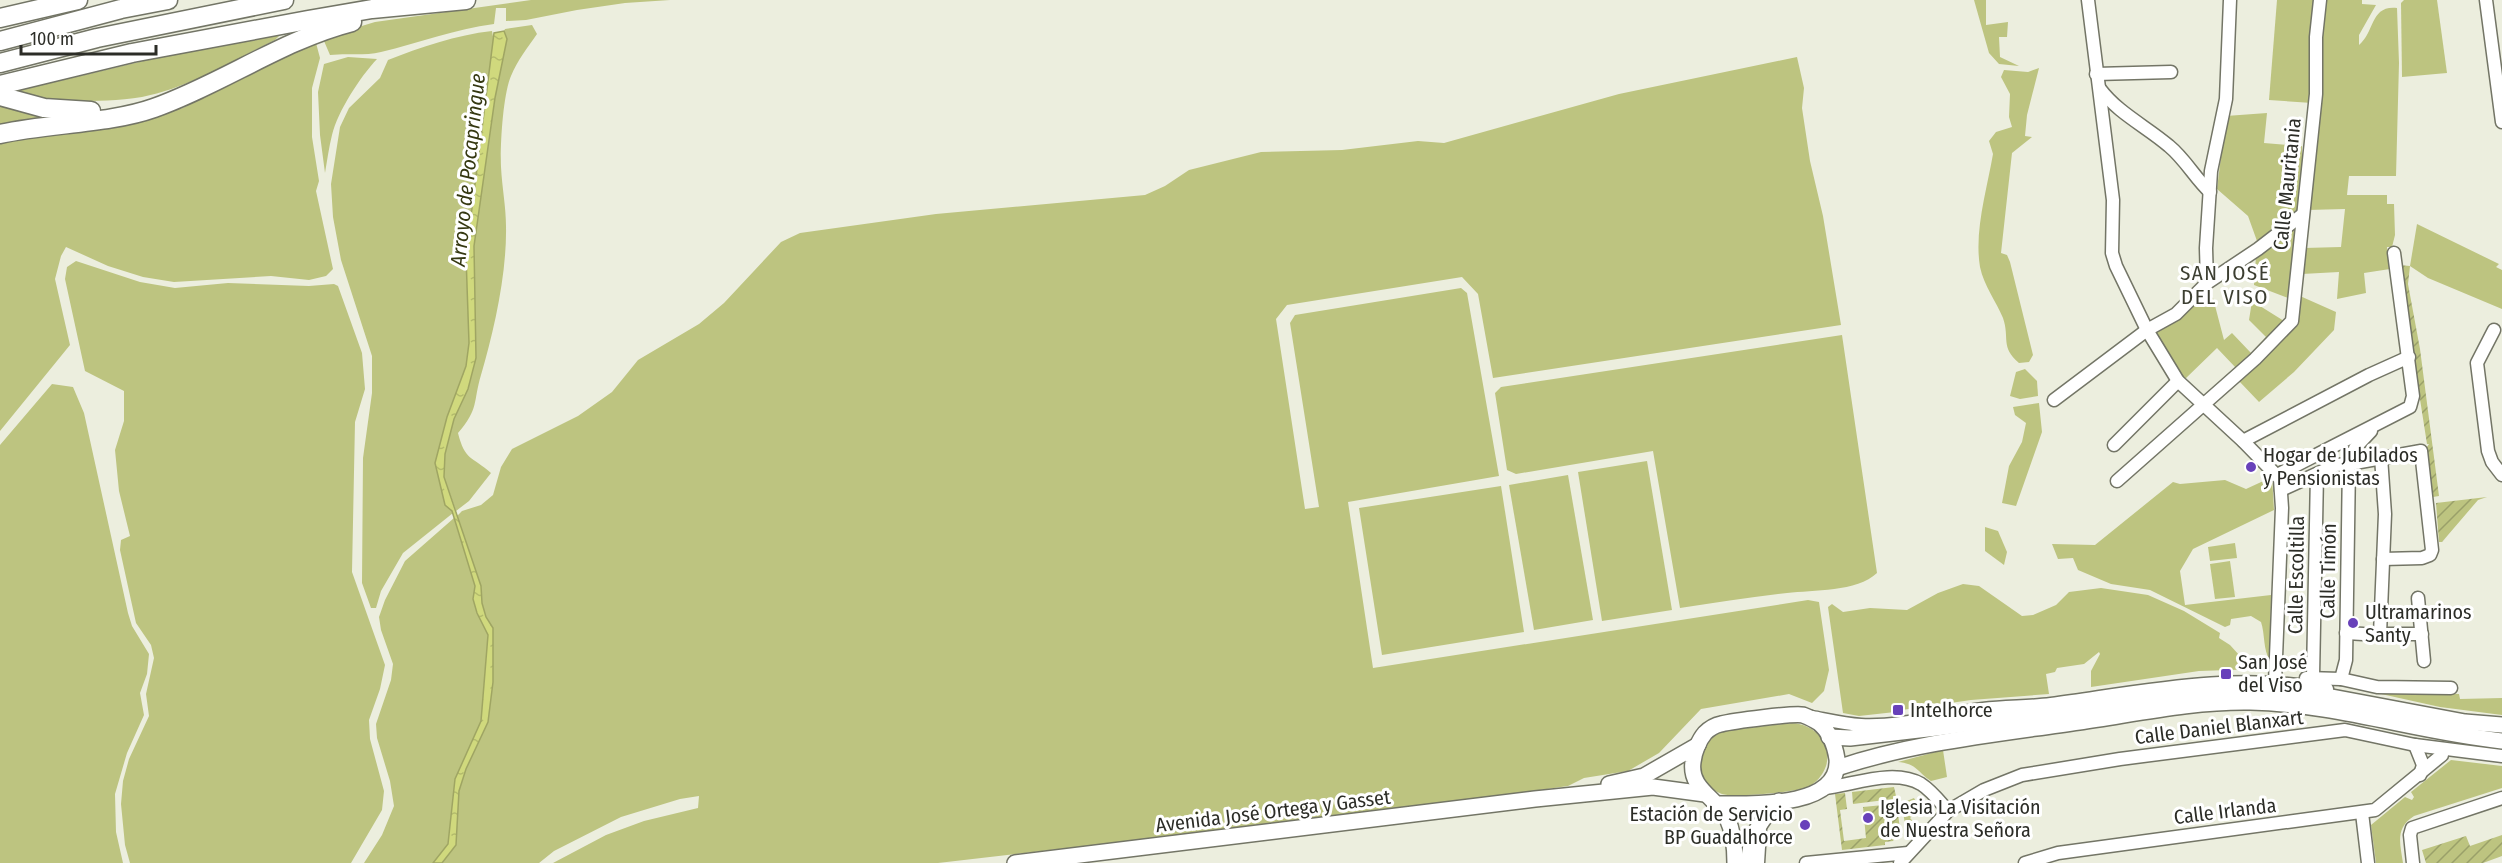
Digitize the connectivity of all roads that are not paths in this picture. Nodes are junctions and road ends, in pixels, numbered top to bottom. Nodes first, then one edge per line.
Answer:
1 (56, 0) edge
2 (78, 0) edge
3 (168, 0) edge
4 (284, 0) edge
5 (466, 0) edge
6 (2088, 0) edge
7 (2230, 0) edge
8 (2320, 0) edge
9 (2486, 0) edge
10 (411, 7) junction
11 (38, 8) junction
12 (0, 18) edge
13 (0, 41) edge
14 (0, 63) edge
15 (2171, 72) dead end
16 (2096, 74) junction
17 (2499, 75) edge
18 (0, 85) edge
19 (2099, 88) junction
20 (0, 96) edge
21 (171, 101) junction
22 (2502, 122) edge
23 (0, 134) edge
24 (2210, 192) junction
25 (2302, 215) junction
26 (2394, 253) dead end
27 (2207, 284) junction
28 (2147, 330) junction
29 (2494, 330) dead end
30 (2409, 357) junction
31 (2178, 381) junction
32 (2054, 400) dead end
33 (2204, 405) junction
34 (2378, 424) junction
35 (2243, 441) junction
36 (2341, 442) junction
37 (2114, 445) dead end
38 (2355, 448) junction
39 (2381, 457) junction
40 (2349, 464) junction
41 (2317, 474) junction
42 (2277, 475) junction
43 (2502, 475) edge
44 (2117, 481) dead end
45 (2281, 490) junction
46 (2383, 560) junction
47 (2418, 598) dead end
48 (2346, 633) junction
49 (2363, 634) dead end
50 (2422, 634) junction
51 (2424, 661) dead end
52 (2313, 676) junction
53 (2341, 679) junction
54 (2275, 682) junction
55 (2451, 688) dead end
56 (1802, 715) junction
57 (2445, 718) junction
58 (2502, 725) edge
59 (1829, 737) junction
60 (2502, 741) edge
61 (1698, 745) junction
62 (2415, 746) junction
63 (2442, 755) dead end
64 (2502, 756) edge
65 (1838, 768) junction
66 (2420, 776) junction
67 (1824, 788) junction
68 (1705, 794) junction
69 (2502, 798) edge
70 (1535, 799) junction
71 (1779, 801) junction
72 (1718, 804) junction
73 (1948, 811) junction
74 (2362, 813) junction
75 (1761, 823) junction
76 (1904, 858) edge
77 (1876, 860) edge
78 (1015, 863) edge
79 (1735, 863) edge
80 (1749, 863) edge
81 (1758, 863) edge
82 (1806, 863) edge
83 (2025, 863) edge
84 (2368, 863) edge
85 (2413, 863) edge

1 - 11 highway
2 - 11 highway
3 - 13 highway
4 - 14 highway
5 - 10 highway
6 - 16 street
7 - 24 street
8 - 25 street, Calle Mauritania
9 - 17 street
10 - 18 highway
10 - 21 highway
11 - 12 highway
15 - 16 street
16 - 19 street
17 - 22 street
19 - 24 street
19 - 28 street
20 - 21 highway
21 - 23 highway
24 - 27 street
25 - 27 street
25 - 33 street, Calle Mauritania
26 - 30 street
27 - 28 street
28 - 31 street
28 - 32 street
29 - 43 street
30 - 34 street
30 - 35 street
31 - 33 street
31 - 37 street
33 - 35 street
33 - 44 street, Calle Mauritania
34 - 36 street
34 - 38 street
35 - 42 street
36 - 38 street
36 - 42 street
38 - 40 street, Calle Timón
39 - 40 street
39 - 46 street
39 - 46 street
40 - 41 street
40 - 48 street, Calle Timón
41 - 45 street
41 - 52 street, Calle Escoltilla
42 - 45 street
45 - 54 street
46 - 50 street
47 - 50 street
48 - 49 street
48 - 53 street, Calle Timón
50 - 51 street
52 - 53 street
52 - 54 street
53 - 55 street
54 - 56 street
54 - 57 street
56 - 59 main road
56 - 61 main road
57 - 58 main road
57 - 59 main road
59 - 65 main road
60 - 65 main road
61 - 68 main road
61 - 70 main road, Avenida José Ortega y Gasset
62 - 64 street, Calle Daniel Blanxart
62 - 66 street
62 - 73 street, Calle Daniel Blanxart
63 - 66 street, Calle Irlanda
65 - 67 main road
66 - 74 street, Calle Irlanda
67 - 71 main road
67 - 73 street
68 - 70 main road, Avenida José Ortega y Gasset
68 - 72 main road
69 - 85 street
70 - 78 main road, Avenida José Ortega y Gasset
71 - 72 main road
71 - 75 main road
72 - 79 main road
73 - 76 street, Calle Daniel Blanxart
74 - 83 street, Calle Irlanda
74 - 84 street
75 - 80 main road
75 - 81 street
76 - 77 street
77 - 82 street

